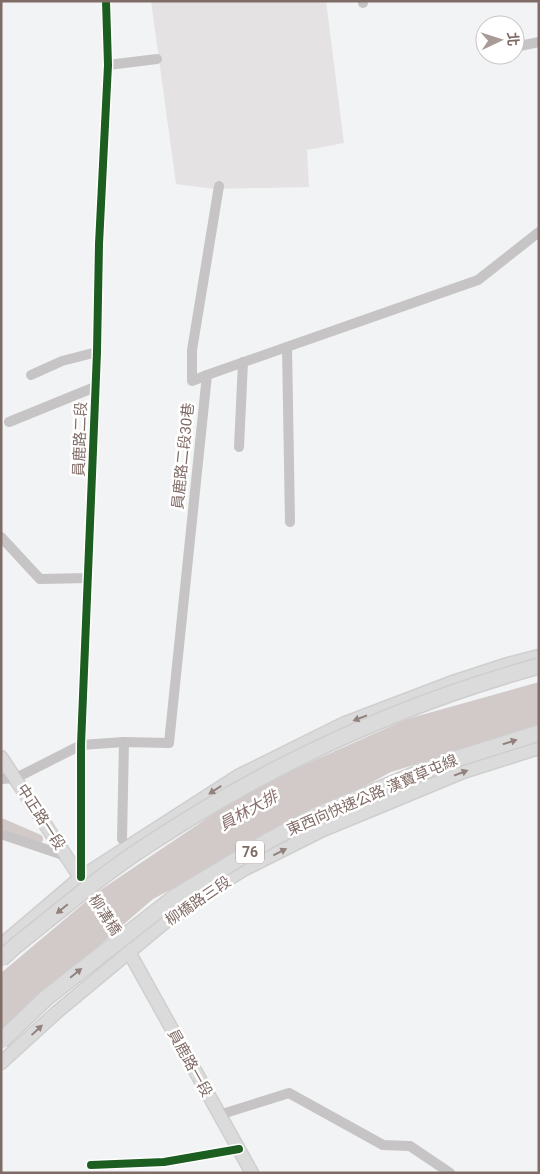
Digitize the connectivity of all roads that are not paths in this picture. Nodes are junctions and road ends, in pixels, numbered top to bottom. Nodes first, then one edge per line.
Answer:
1 (106, 1) edge
2 (539, 42) edge
3 (525, 45) edge
4 (156, 59) dead end
5 (108, 65) junction
6 (219, 186) dead end
7 (539, 232) edge
8 (287, 347) junction
9 (96, 352) junction
10 (243, 362) junction
11 (31, 375) dead end
12 (206, 375) junction
13 (95, 387) junction
14 (9, 422) dead end
15 (239, 447) dead end
16 (290, 522) dead end
17 (1, 536) edge
18 (88, 578) junction
19 (539, 656) edge
20 (539, 666) edge
21 (539, 733) edge
22 (124, 742) junction
23 (81, 745) junction
24 (539, 748) edge
25 (1, 757) edge
26 (16, 778) junction
27 (1, 779) edge
28 (1, 834) edge
29 (122, 839) dead end
30 (66, 856) junction
31 (81, 877) junction
32 (1, 945) edge
33 (129, 952) junction
34 (1, 959) edge
35 (1, 1041) edge
36 (1, 1064) edge
37 (219, 1115) junction
38 (239, 1149) junction
39 (91, 1165) dead end
40 (252, 1173) edge
41 (450, 1173) edge

1 - 5 street, 員鹿路二段
2 - 3 street
4 - 5 street
5 - 9 street, 員鹿路二段
6 - 12 street
7 - 8 street
8 - 10 street
8 - 16 street
9 - 11 street
9 - 13 street, 員鹿路二段
10 - 12 street
10 - 15 street
12 - 22 street, 員鹿路二段30巷
13 - 14 street
13 - 18 street, 員鹿路二段
17 - 18 street
18 - 23 street, 員鹿路二段
19 -> 31 main road
20 -> 34 highway, bridge
35 -> 21 highway, 東西向快速公路 漢寶草屯線 / 76, bridge
22 - 23 street, 員鹿路二段30巷
22 - 29 street
23 - 26 street, 員鹿路二段30巷
23 - 31 street, 員鹿路二段
33 -> 24 main road, 柳橋路三段
25 - 26 main road, 中正路一段
26 - 27 street
26 - 30 main road, 中正路一段
28 - 30 street
30 - 31 main road, 中正路一段
31 - 32 main road
31 - 33 main road, 柳溝橋
36 -> 33 main road, 柳橋路三段
33 - 37 main road, 員鹿路一段
37 - 38 main road, 員鹿路一段
37 - 41 street
38 - 39 street
38 - 40 main road, 員鹿路一段

